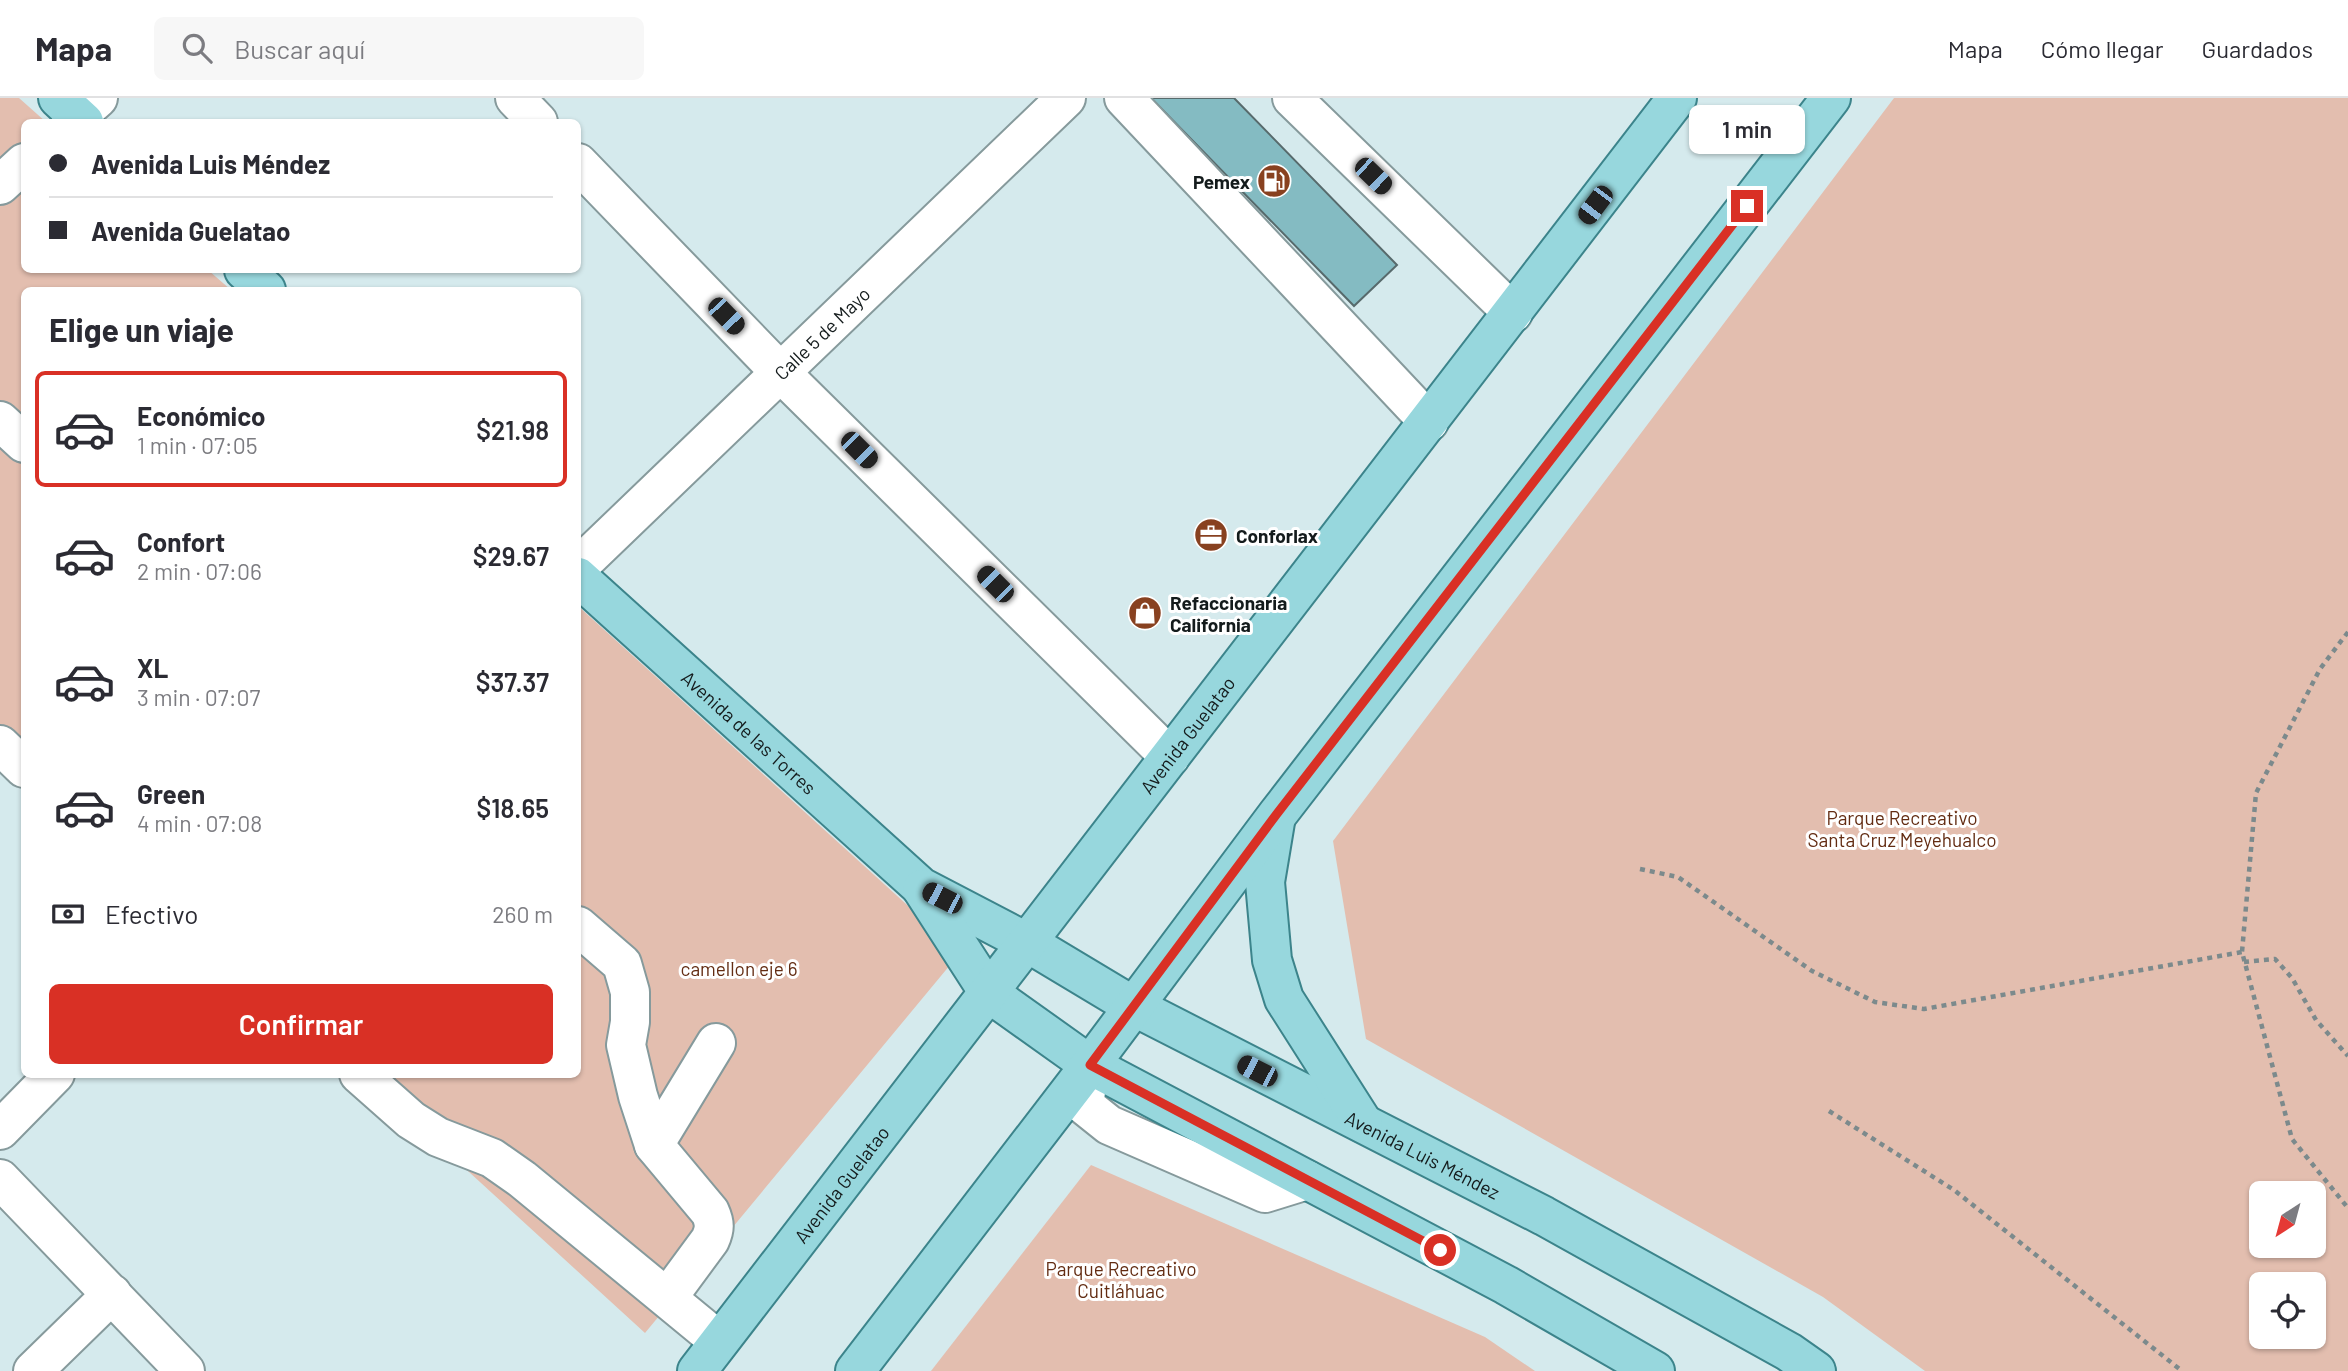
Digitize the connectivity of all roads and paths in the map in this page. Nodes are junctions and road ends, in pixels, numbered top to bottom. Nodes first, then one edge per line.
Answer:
1 (515, 98) edge
2 (1066, 98) edge
3 (1124, 98) edge
4 (1292, 98) edge
5 (1677, 98) edge
6 (1831, 98) edge
7 (535, 119) edge
8 (21, 166) edge
9 (581, 166) edge
10 (0, 185) edge
11 (247, 273) edge
12 (263, 287) edge
13 (1513, 313) junction
14 (781, 373) junction
15 (0, 421) edge
16 (1429, 422) junction
17 (21, 440) edge
18 (581, 563) edge
19 (581, 580) edge
20 (2348, 632) edge
21 (0, 745) edge
22 (1170, 757) junction
23 (21, 765) edge
24 (1276, 815) junction
25 (1640, 869) dead end
26 (921, 887) junction
27 (581, 929) edge
28 (1028, 943) junction
29 (2242, 952) junction
30 (2244, 962) junction
31 (989, 993) junction
32 (1133, 1006) junction
33 (716, 1044) dead end
34 (2348, 1056) edge
35 (1090, 1065) junction
36 (51, 1078) edge
37 (364, 1078) edge
38 (1829, 1111) dead end
39 (1363, 1123) junction
40 (0, 1130) edge
41 (654, 1145) junction
42 (0, 1179) edge
43 (2348, 1208) edge
44 (112, 1294) junction
45 (668, 1297) junction
46 (708, 1356) edge
47 (33, 1371) edge
48 (185, 1371) edge
49 (855, 1371) edge
50 (1655, 1371) edge
51 (1816, 1371) edge
52 (2182, 1371) edge

1 - 7 street
2 - 14 street, Calle 5 de Mayo
3 - 16 street
4 - 13 street
5 - 13 main road, Avenida Guelatao
6 - 24 main road
8 - 10 street
9 - 14 street
11 - 12 main road
13 - 16 main road, Avenida Guelatao
14 - 18 street, Calle 5 de Mayo
14 - 22 street
15 - 17 street
16 - 22 main road, Avenida Guelatao
19 - 26 main road, Avenida de las Torres
20 - 29 path
21 - 23 street
22 - 28 main road, Avenida Guelatao
24 - 32 main road
24 - 39 main road
25 - 29 path
26 - 28 main road, Avenida de las Torres
26 - 31 main road, Avenida de las Torres
27 - 41 street
28 - 31 main road, Avenida Guelatao
28 - 32 main road, Avenida Luis Méndez
29 - 30 path
30 - 34 path
30 - 43 path
31 - 35 main road
31 - 46 main road, Avenida Guelatao
32 - 35 main road
32 - 39 main road, Avenida Luis Méndez
33 - 41 street
35 - 49 main road
35 - 50 main road
36 - 40 street
37 - 45 street
38 - 52 path
39 - 51 main road, Avenida Luis Méndez
41 - 45 street
42 - 44 street
44 - 47 street
44 - 48 street
45 - 46 street

